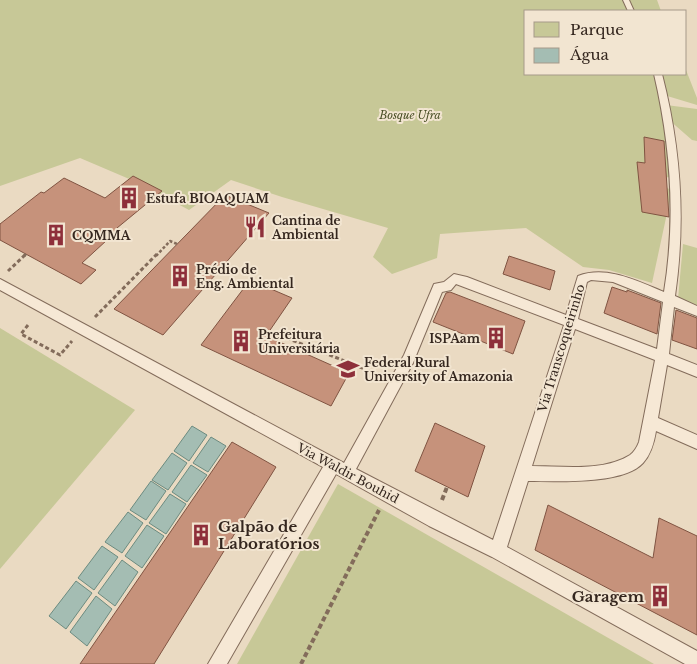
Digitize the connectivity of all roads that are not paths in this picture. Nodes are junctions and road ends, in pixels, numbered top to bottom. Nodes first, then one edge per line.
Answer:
1 (658, 75) edge
2 (3, 278) edge
3 (669, 299) junction
4 (697, 310) edge
5 (571, 321) junction
6 (662, 357) junction
7 (697, 371) edge
8 (650, 422) junction
9 (697, 442) edge
10 (340, 468) junction
11 (523, 474) junction
12 (498, 552) junction
13 (697, 661) edge
14 (217, 664) edge

1 - 3 lane
2 - 10 lane, Via Waldir Bouhid
3 - 4 lane
3 - 5 lane, Via Transcoqueirinho
3 - 6 lane
5 - 6 lane
5 - 10 lane
5 - 11 lane, Via Transcoqueirinho
6 - 7 lane
6 - 8 lane
8 - 9 lane
8 - 11 lane
10 - 12 lane, Via Waldir Bouhid
10 - 14 lane
11 - 12 lane, Via Transcoqueirinho
12 - 13 lane, Via Waldir Bouhid

